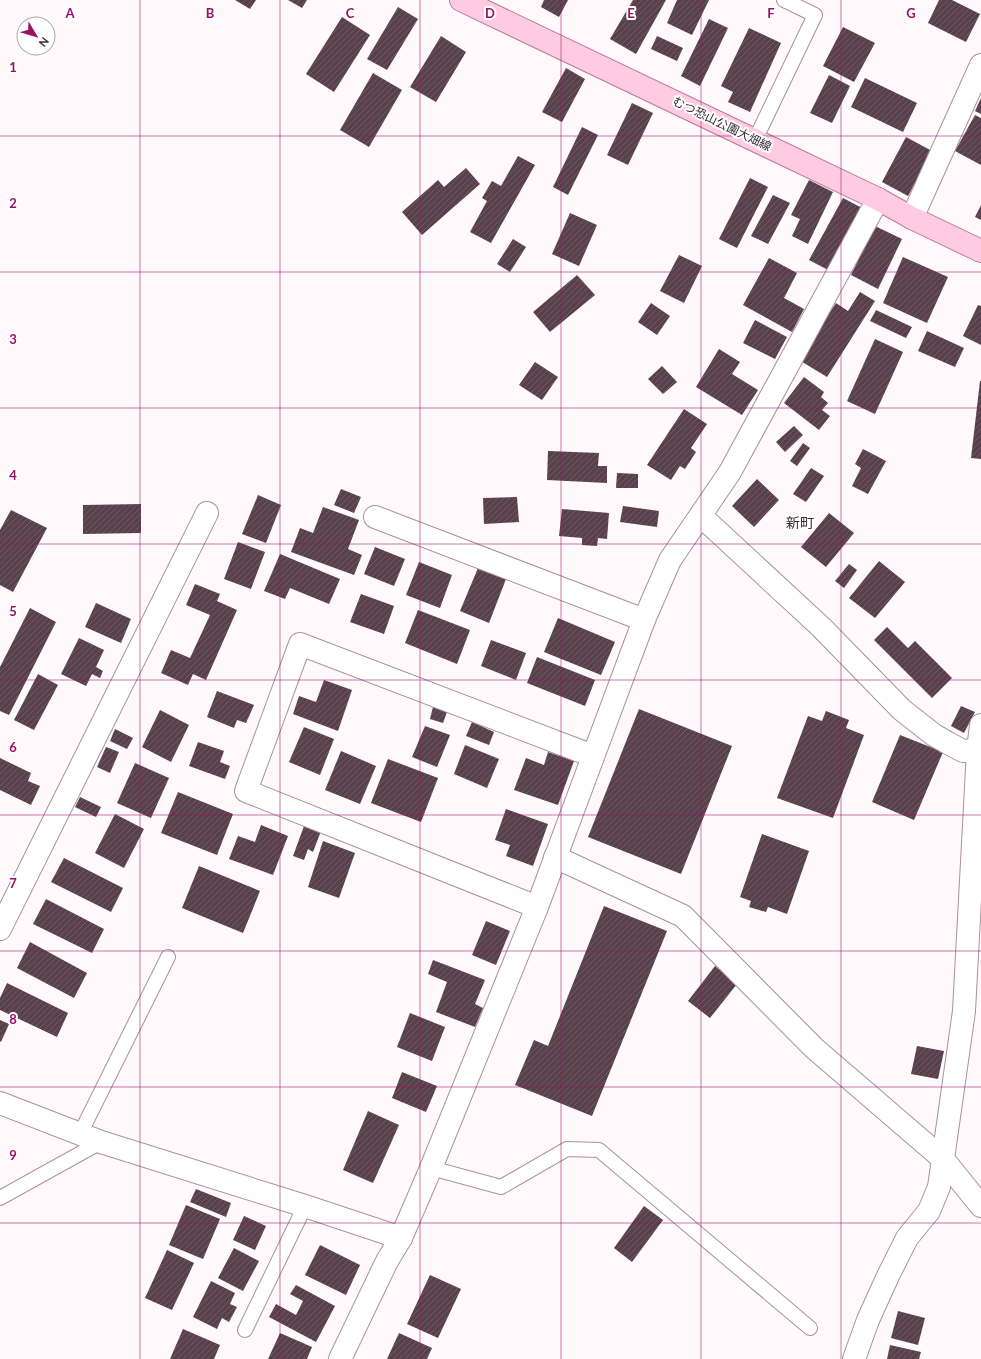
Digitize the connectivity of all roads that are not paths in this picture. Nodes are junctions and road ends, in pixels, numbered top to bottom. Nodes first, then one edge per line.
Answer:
1 (461, 0) edge
2 (784, 0) edge
3 (981, 65) edge
4 (754, 140) junction
5 (878, 199) junction
6 (912, 218) junction
7 (981, 251) edge
8 (207, 513) dead end
9 (700, 516) junction
10 (375, 517) dead end
11 (644, 620) junction
12 (981, 725) edge
13 (978, 750) junction
14 (593, 756) junction
15 (555, 857) junction
16 (537, 907) junction
17 (0, 929) edge
18 (168, 957) dead end
19 (0, 1103) edge
20 (80, 1134) junction
21 (101, 1142) junction
22 (942, 1159) junction
23 (431, 1168) junction
24 (0, 1198) edge
25 (305, 1206) junction
26 (981, 1206) edge
27 (400, 1238) junction
28 (810, 1328) dead end
29 (245, 1330) dead end
30 (340, 1359) edge
31 (854, 1359) edge

1 - 4 main road, むつ恐山公園大畑線
2 - 4 lane
3 - 6 street
4 - 5 main road, むつ恐山公園大畑線
5 - 6 main road, むつ恐山公園大畑線
5 - 9 street
6 - 7 main road, むつ恐山公園大畑線
8 - 17 street
9 - 11 street
9 - 13 street
10 - 11 street
11 - 14 street
12 - 13 street
13 - 22 street
14 - 15 street
14 - 16 street
15 - 16 street
15 - 22 street
16 - 23 street
18 - 20 lane
19 - 20 street
20 - 21 street
21 - 24 lane
21 - 25 street
22 - 26 street
22 - 31 street
23 - 27 street
23 - 28 lane
25 - 27 street
25 - 29 lane
27 - 30 street

